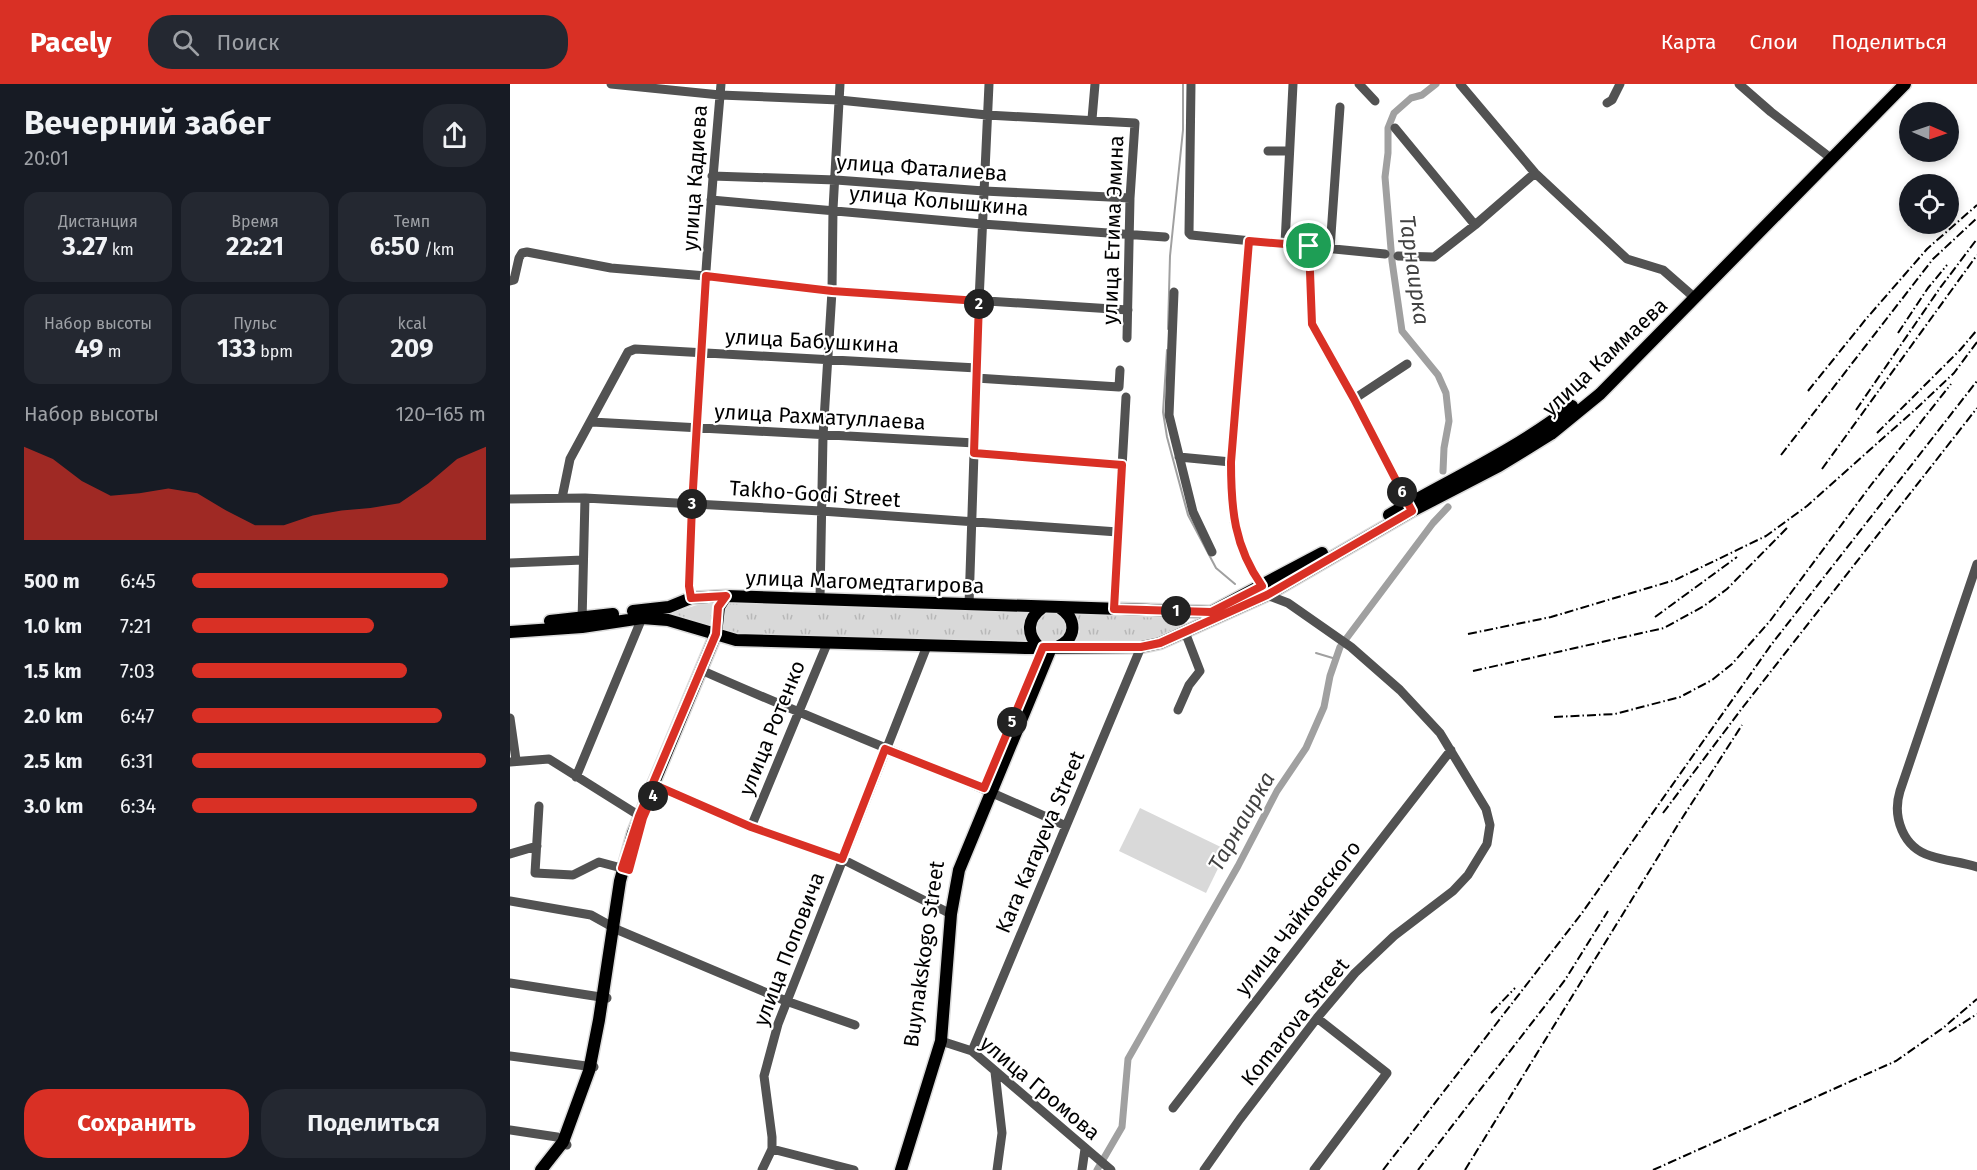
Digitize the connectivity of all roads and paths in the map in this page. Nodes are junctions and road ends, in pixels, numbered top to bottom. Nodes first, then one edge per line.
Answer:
1 (611, 84) edge
2 (721, 84) edge
3 (840, 84) edge
4 (989, 84) edge
5 (1095, 84) edge
6 (1191, 84) edge
7 (1293, 84) edge
8 (1359, 84) edge
9 (1460, 84) edge
10 (1620, 84) edge
11 (1739, 84) edge
12 (1896, 84) edge
13 (1905, 84) edge
14 (720, 95) junction
15 (839, 100) junction
16 (1376, 101) dead end
17 (1607, 103) dead end
18 (1340, 107) dead end
19 (987, 115) junction
20 (1092, 119) junction
21 (1395, 128) dead end
22 (1268, 151) dead end
23 (1289, 151) junction
24 (1830, 157) junction
25 (1535, 173) junction
26 (712, 176) junction
27 (836, 180) junction
28 (984, 191) junction
29 (1130, 198) junction
30 (711, 200) junction
31 (833, 209) junction
32 (982, 224) junction
33 (1475, 225) junction
34 (1129, 234) junction
35 (1165, 237) dead end
36 (1249, 241) junction
37 (1285, 244) junction
38 (1309, 246) junction
39 (1330, 249) junction
40 (1385, 254) dead end
41 (1398, 256) dead end
42 (706, 276) junction
43 (510, 281) edge
44 (832, 291) junction
45 (1174, 292) dead end
46 (1693, 296) junction
47 (979, 301) junction
48 (1128, 310) junction
49 (1127, 338) dead end
50 (701, 352) junction
51 (827, 360) junction
52 (1407, 364) dead end
53 (976, 368) junction
54 (1120, 370) dead end
55 (976, 378) junction
56 (1126, 396) dead end
57 (1354, 399) junction
58 (592, 422) junction
59 (697, 428) junction
60 (823, 436) junction
61 (974, 448) junction
62 (1179, 457) junction
63 (1231, 462) junction
64 (1122, 465) junction
65 (562, 498) junction
66 (585, 498) junction
67 (510, 499) edge
68 (692, 505) junction
69 (1410, 508) junction
70 (821, 511) junction
71 (971, 523) junction
72 (1118, 532) junction
73 (1212, 552) dead end
74 (583, 560) junction
75 (510, 563) edge
76 (1977, 564) edge
77 (1265, 590) junction
78 (726, 596) junction
79 (691, 598) junction
80 (820, 599) junction
81 (969, 605) junction
82 (1042, 608) junction
83 (1060, 608) junction
84 (1114, 609) junction
85 (1212, 615) junction
86 (642, 618) junction
87 (582, 622) junction
88 (510, 625) edge
89 (510, 632) edge
90 (1185, 632) junction
91 (717, 635) junction
92 (827, 644) junction
93 (927, 646) junction
94 (1047, 647) junction
95 (1141, 647) junction
96 (702, 671) junction
97 (1178, 710) dead end
98 (798, 713) junction
99 (510, 718) edge
100 (885, 749) junction
101 (1451, 750) junction
102 (513, 761) edge
103 (576, 777) junction
104 (655, 785) junction
105 (988, 790) junction
106 (538, 806) dead end
107 (641, 817) junction
108 (1066, 826) junction
109 (751, 827) junction
110 (537, 846) junction
111 (510, 854) edge
112 (842, 859) junction
113 (1977, 867) edge
114 (626, 869) junction
115 (510, 901) edge
116 (949, 913) junction
117 (615, 929) junction
118 (510, 983) edge
119 (605, 997) junction
120 (786, 1001) junction
121 (1317, 1018) junction
122 (855, 1025) dead end
123 (941, 1041) junction
124 (972, 1050) junction
125 (510, 1056) edge
126 (592, 1067) junction
127 (995, 1072) junction
128 (1173, 1108) dead end
129 (510, 1130) edge
130 (565, 1143) junction
131 (772, 1149) junction
132 (1084, 1149) junction
133 (1108, 1168) edge
134 (541, 1170) edge
135 (549, 1170) edge
136 (762, 1170) edge
137 (854, 1170) edge
138 (894, 1170) edge
139 (901, 1170) edge
140 (997, 1170) edge
141 (1082, 1170) edge
142 (1204, 1170) edge
143 (1314, 1170) edge

1 - 14 street
2 - 14 street, улица Кадиева
3 - 15 street
4 - 19 street
5 - 20 street, улица Етима Эмина
6 - 36 street
7 - 23 street
8 - 16 street
9 - 25 street
10 - 17 street
11 - 24 street
12 - 24 main road, улица Каммаева
13 - 24 main road, улица Каммаева
14 - 15 street
14 - 26 street, улица Кадиева
15 - 19 street
15 - 27 street
18 - 39 street
19 - 20 street
19 - 28 street
20 - 29 street, улица Етима Эмина
21 - 33 street
22 - 23 street
23 - 37 street
24 - 46 main road, улица Каммаева
25 - 33 street
25 - 46 street
26 - 27 street, улица Фаталиева
26 - 30 street, улица Кадиева
27 - 28 street, улица Фаталиева
27 - 31 street
28 - 29 street, улица Фаталиева
28 - 32 street
29 - 34 street, улица Етима Эмина
30 - 31 street, улица Колышкина
30 - 42 street, улица Кадиева
31 - 32 street, улица Колышкина
31 - 44 street
32 - 34 street, улица Колышкина
32 - 47 street
33 - 41 street
34 - 35 street, улица Колышкина
34 - 48 street, улица Етима Эмина
36 - 37 street
36 - 63 street
37 - 38 street
38 - 39 street
38 - 57 street
39 - 40 street
42 - 43 street
42 - 44 street
42 - 50 street, улица Кадиева
44 - 47 street
44 - 51 street
45 - 62 street
46 - 69 main road, улица Каммаева
47 - 48 street
47 - 53 street
48 - 49 street, улица Етима Эмина
50 - 51 street, улица Бабушкина
50 - 58 street, улица Бабушкина
50 - 59 street, улица Кадиева
51 - 53 street, улица Бабушкина
51 - 60 street
52 - 57 street
53 - 55 street
54 - 55 street
55 - 61 street
56 - 64 street
57 - 69 street
58 - 59 street, улица Рахматуллаева
58 - 65 street, улица Бабушкина
59 - 60 street, улица Рахматуллаева
59 - 68 street, улица Кадиева
60 - 61 street, улица Рахматуллаева
60 - 70 street
61 - 64 street, улица Рахматуллаева
61 - 71 street
62 - 63 street
62 - 73 street
63 - 77 street
64 - 72 street
65 - 66 street, Takho-Godi Street
65 - 67 street, Takho-Godi Street
66 - 68 street, Takho-Godi Street
66 - 74 street
68 - 70 street, Takho-Godi Street
68 - 79 street, улица Кадиева
69 - 77 main road, улица Каммаева
70 - 71 street, Takho-Godi Street
70 - 80 street
71 - 72 street, Takho-Godi Street
71 - 81 street
72 - 84 street
74 - 75 street
74 - 87 street
76 - 113 street
77 - 85 main road, улица Каммаева
77 - 101 street
78 - 79 main road, улица Магомедтагирова
78 - 80 main road, улица Магомедтагирова
78 - 91 main road
79 - 87 main road, улица Магомедтагирова
80 - 81 main road, улица Магомедтагирова
81 - 82 main road, улица Магомедтагирова
82 - 83 main road
82 - 94 main road
83 - 84 main road
83 - 94 main road
84 - 85 main road
85 - 90 main road, улица Магомедтагирова
86 - 87 main road, улица Магомедтагирова
86 - 91 main road, улица Магомедтагирова
86 - 103 street
87 - 88 main road, улица Магомедтагирова
87 - 89 main road, улица Магомедтагирова
90 - 95 main road, улица Магомедтагирова
90 - 97 street
91 - 92 main road, улица Магомедтагирова
91 - 96 main road
92 - 93 main road, улица Магомедтагирова
92 - 98 street, улица Ротенко
93 - 94 main road, улица Магомедтагирова
93 - 100 street, улица Поповича
94 - 95 main road, улица Магомедтагирова
94 - 105 main road, Buynakskogo Street
95 - 108 street, Kara Karayeva Street
96 - 98 street
96 - 104 main road
98 - 100 street
98 - 109 street, улица Ротенко
99 - 102 street
100 - 105 street
100 - 112 street, улица Поповича
101 - 121 street, Komarova Street
101 - 128 street, улица Чайковского
102 - 103 street
103 - 107 street
104 - 107 main road
104 - 109 street
105 - 108 street
105 - 116 main road, Buynakskogo Street
106 - 110 street
107 - 114 main road
108 - 124 street, Kara Karayeva Street
109 - 112 street
110 - 111 street
110 - 114 street
112 - 116 street
112 - 120 street, улица Поповича
114 - 117 main road
115 - 117 street
116 - 123 main road, Buynakskogo Street
116 - 138 main road, Buynakskogo Street
117 - 119 main road
117 - 120 street
118 - 119 street
119 - 126 main road
120 - 122 street
120 - 131 street, улица Поповича
121 - 142 street, Komarova Street
121 - 143 street
123 - 124 street, улица Громова
123 - 139 main road, Buynakskogo Street
124 - 127 street, улица Громова
125 - 126 street
126 - 130 main road
127 - 132 street, улица Громова
127 - 140 street
129 - 130 street
130 - 134 main road
130 - 135 main road
131 - 136 street, улица Поповича
131 - 137 street
132 - 133 street, улица Громова
132 - 141 street

